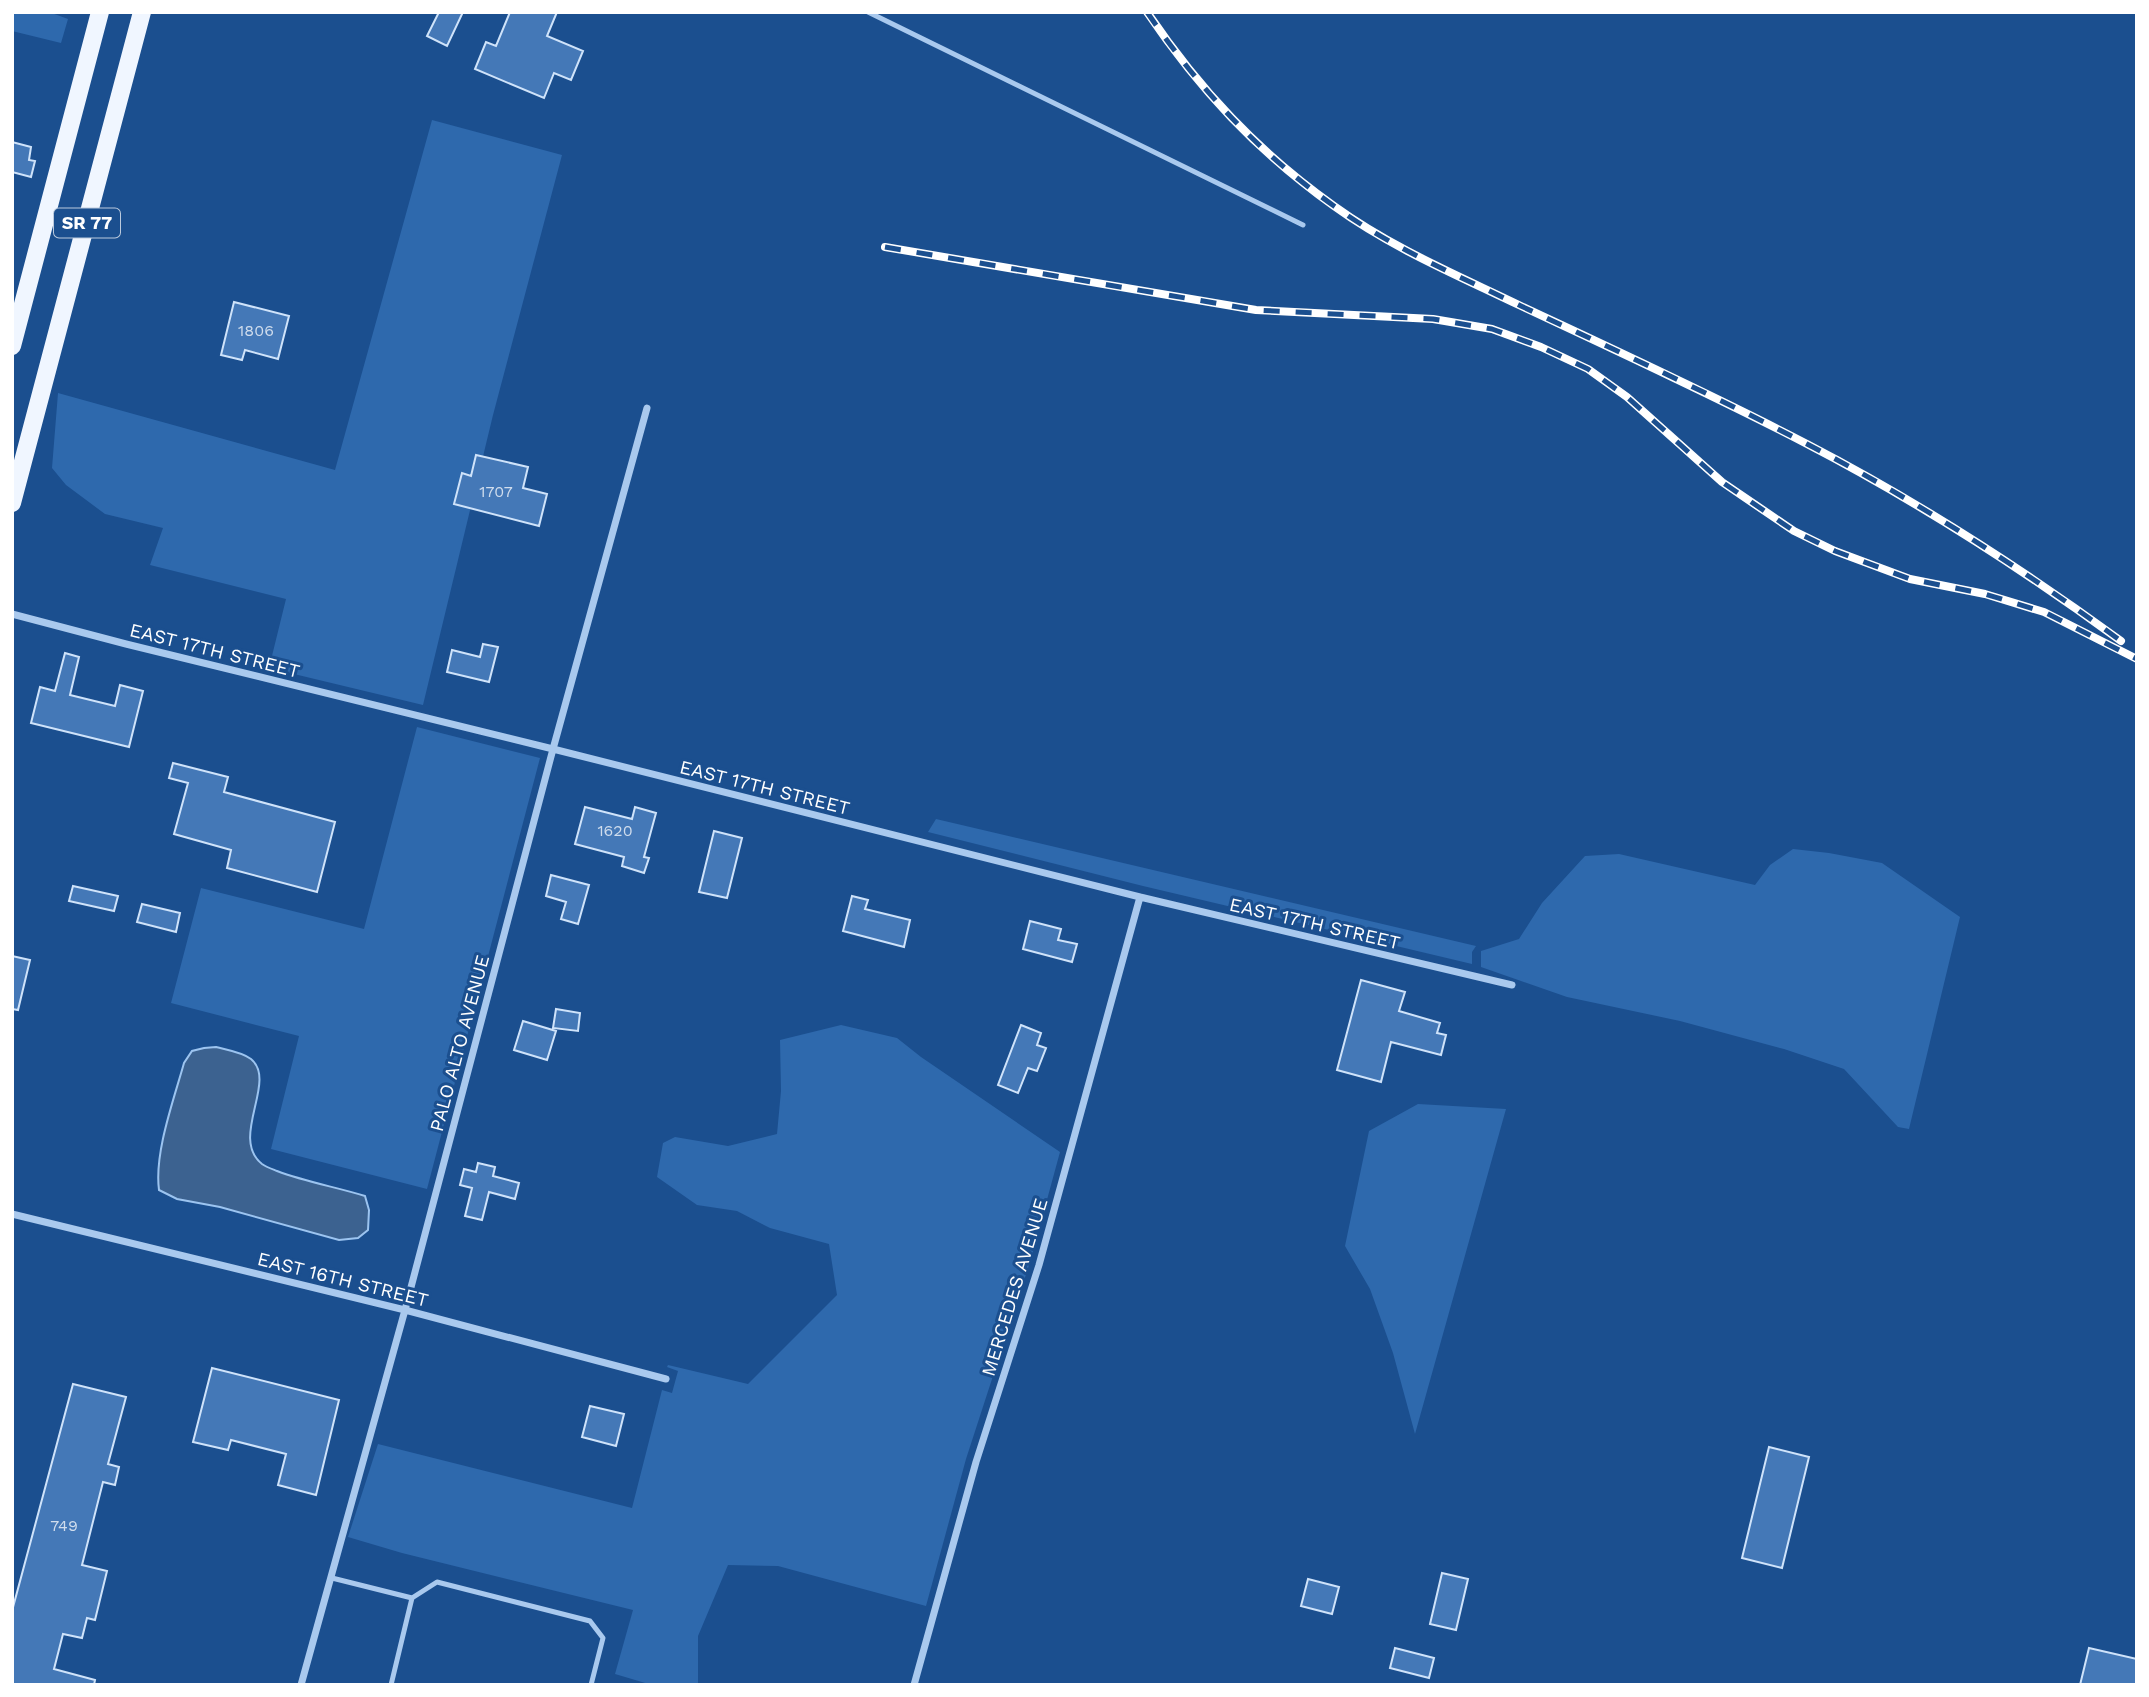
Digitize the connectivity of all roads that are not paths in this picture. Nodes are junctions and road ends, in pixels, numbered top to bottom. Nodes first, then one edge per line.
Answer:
1 (100, 12) edge
2 (142, 12) edge
3 (868, 12) edge
4 (1303, 225) dead end
5 (12, 346) edge
6 (647, 408) dead end
7 (12, 503) edge
8 (12, 614) edge
9 (552, 749) junction
10 (1140, 897) junction
11 (1512, 985) dead end
12 (12, 1214) edge
13 (405, 1310) junction
14 (666, 1379) dead end
15 (332, 1578) junction
16 (412, 1598) junction
17 (302, 1685) edge
18 (391, 1685) edge
19 (592, 1685) edge
20 (914, 1685) edge

1 - 5 main road, SR 77
2 - 7 main road, SR 77
3 - 4 lane
6 - 9 street, PALO ALTO AVENUE
8 - 9 street, EAST 17TH STREET
9 - 10 street, EAST 17TH STREET
9 - 13 street, PALO ALTO AVENUE
10 - 11 street, EAST 17TH STREET
10 - 20 street, MERCEDES AVENUE
12 - 13 street, EAST 16TH STREET
13 - 14 street, EAST 16TH STREET
13 - 15 street, PALO ALTO AVENUE
15 - 16 lane
15 - 17 street, PALO ALTO AVENUE
16 - 18 lane
16 - 19 lane

